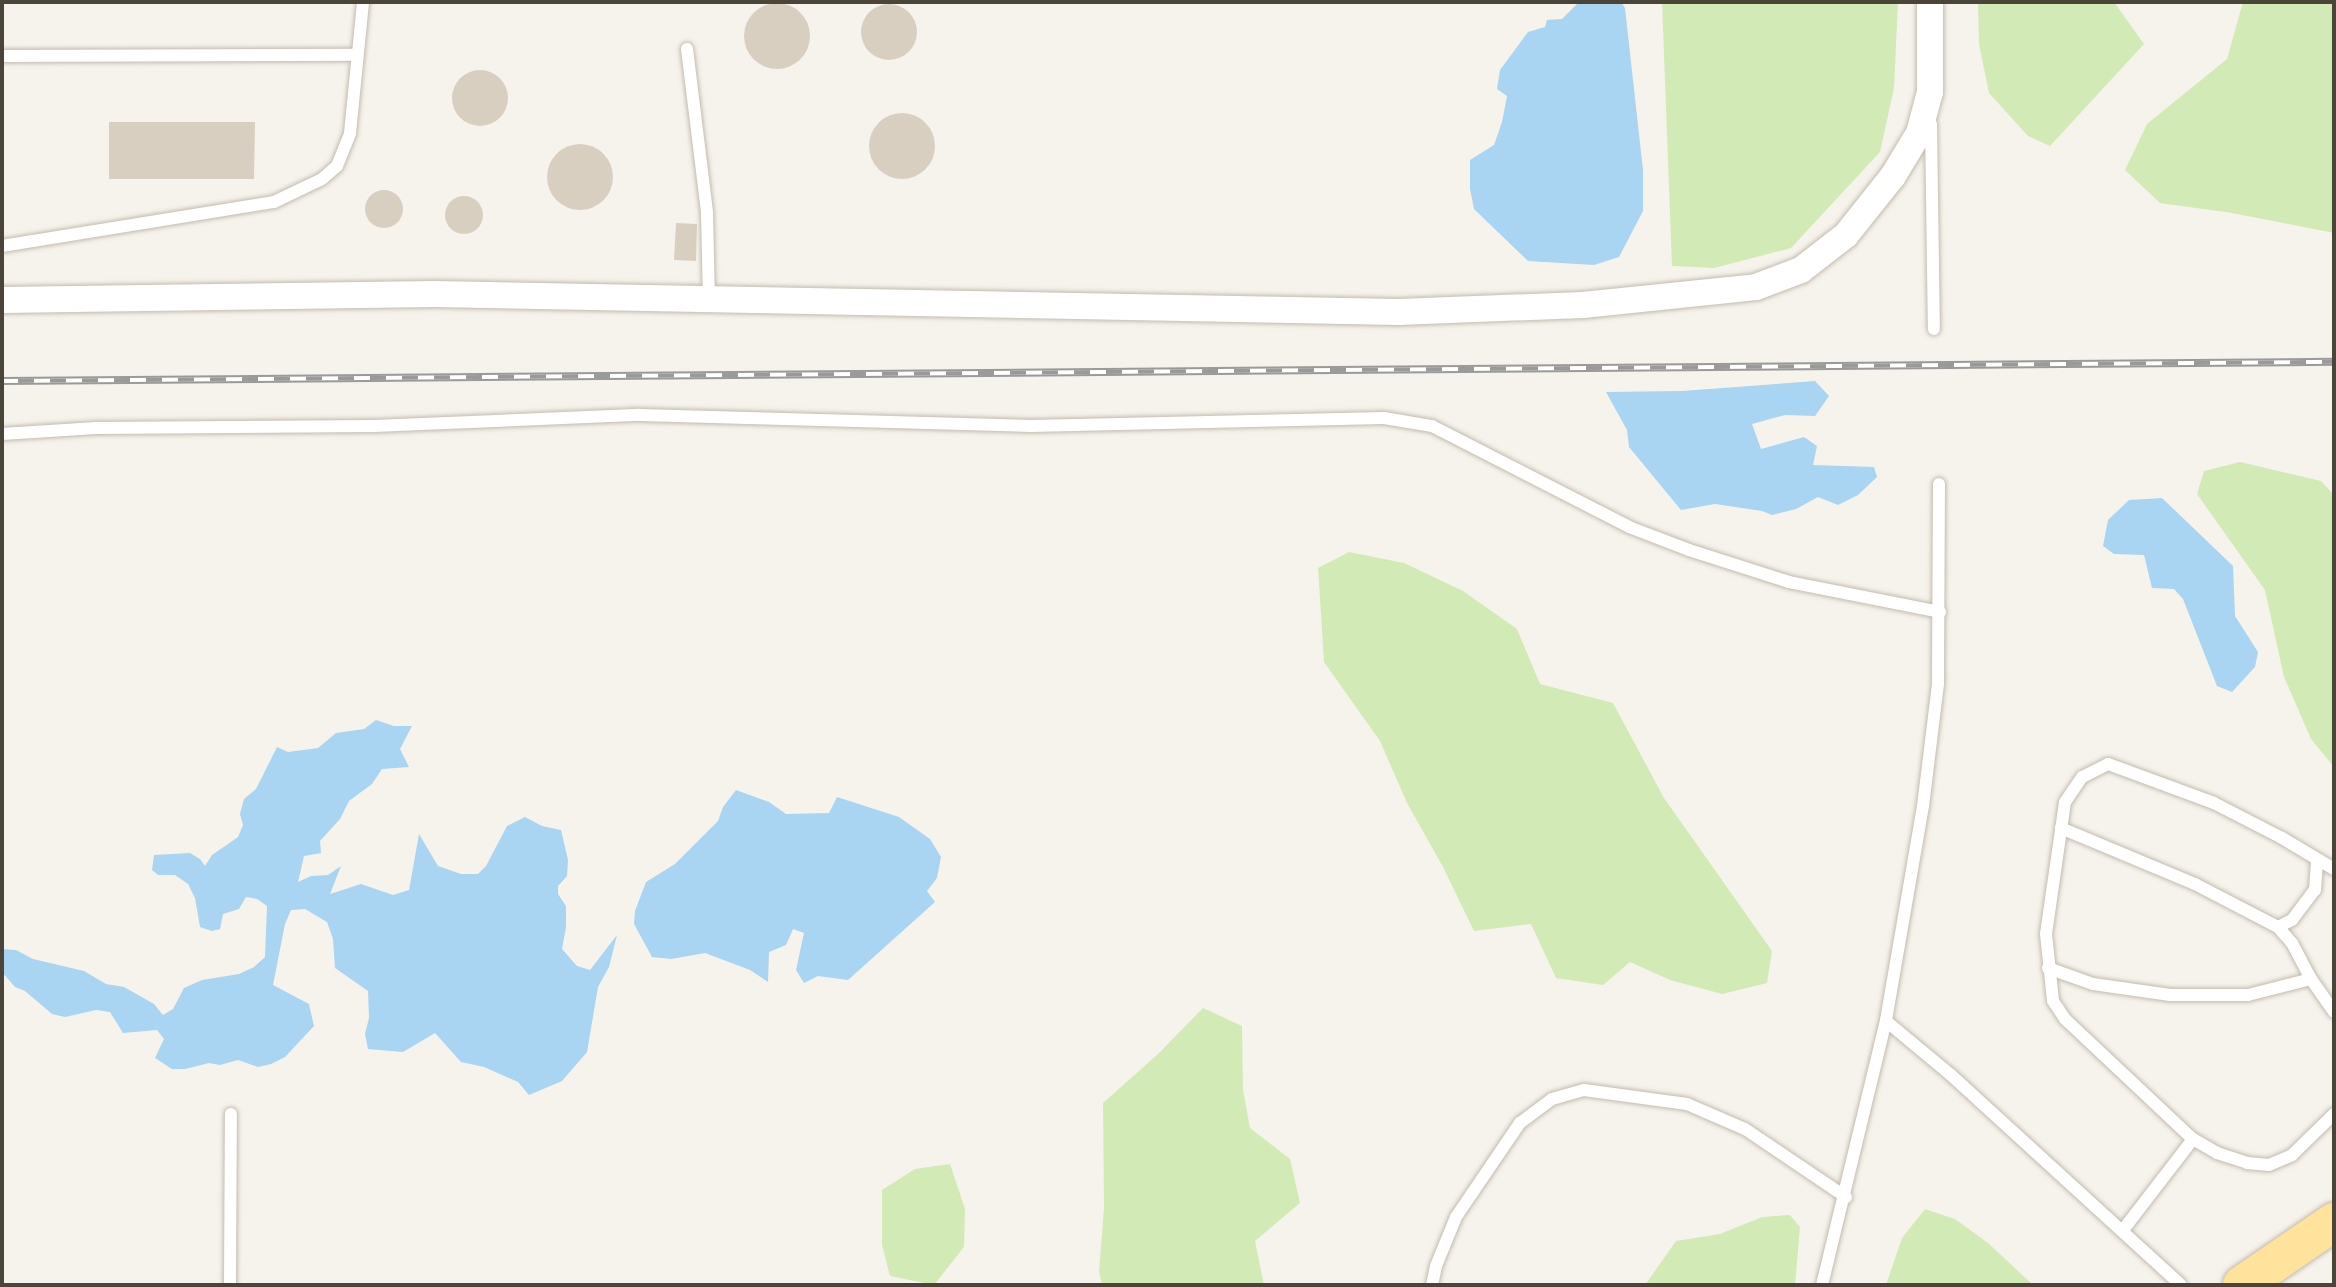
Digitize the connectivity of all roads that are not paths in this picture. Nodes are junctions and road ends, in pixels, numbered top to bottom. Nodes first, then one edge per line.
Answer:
1 (363, 2) edge
2 (1930, 2) edge
3 (687, 49) dead end
4 (357, 55) junction
5 (2, 56) edge
6 (1930, 92) junction
7 (2, 246) edge
8 (709, 298) junction
9 (2, 300) edge
10 (1934, 329) dead end
11 (2, 433) edge
12 (1939, 484) dead end
13 (1940, 612) junction
14 (2061, 828) junction
15 (2317, 860) junction
16 (2334, 869) edge
17 (2278, 927) junction
18 (2048, 968) junction
19 (2311, 979) junction
20 (2334, 1012) edge
21 (1886, 1021) junction
22 (231, 1114) dead end
23 (2334, 1114) edge
24 (2193, 1139) junction
25 (1846, 1197) junction
26 (2334, 1222) edge
27 (2123, 1230) junction
28 (230, 1285) edge
29 (1432, 1285) edge
30 (1822, 1285) edge
31 (2181, 1285) edge
32 (2242, 1285) edge

1 - 4 lane
2 - 6 street
3 - 8 lane
4 - 5 lane
4 - 7 lane
6 - 8 street
6 - 10 lane
8 - 9 street
11 - 13 lane
12 - 13 lane
13 - 21 lane
14 - 15 lane
14 - 17 lane
14 - 18 lane
15 - 16 lane
15 - 17 lane
17 - 19 lane
18 - 19 lane
18 - 24 lane
19 - 20 lane
21 - 25 lane
21 - 27 lane
22 - 28 lane
23 - 24 lane
24 - 27 lane
25 - 29 lane
25 - 30 lane
26 - 32 main road
27 - 31 lane

